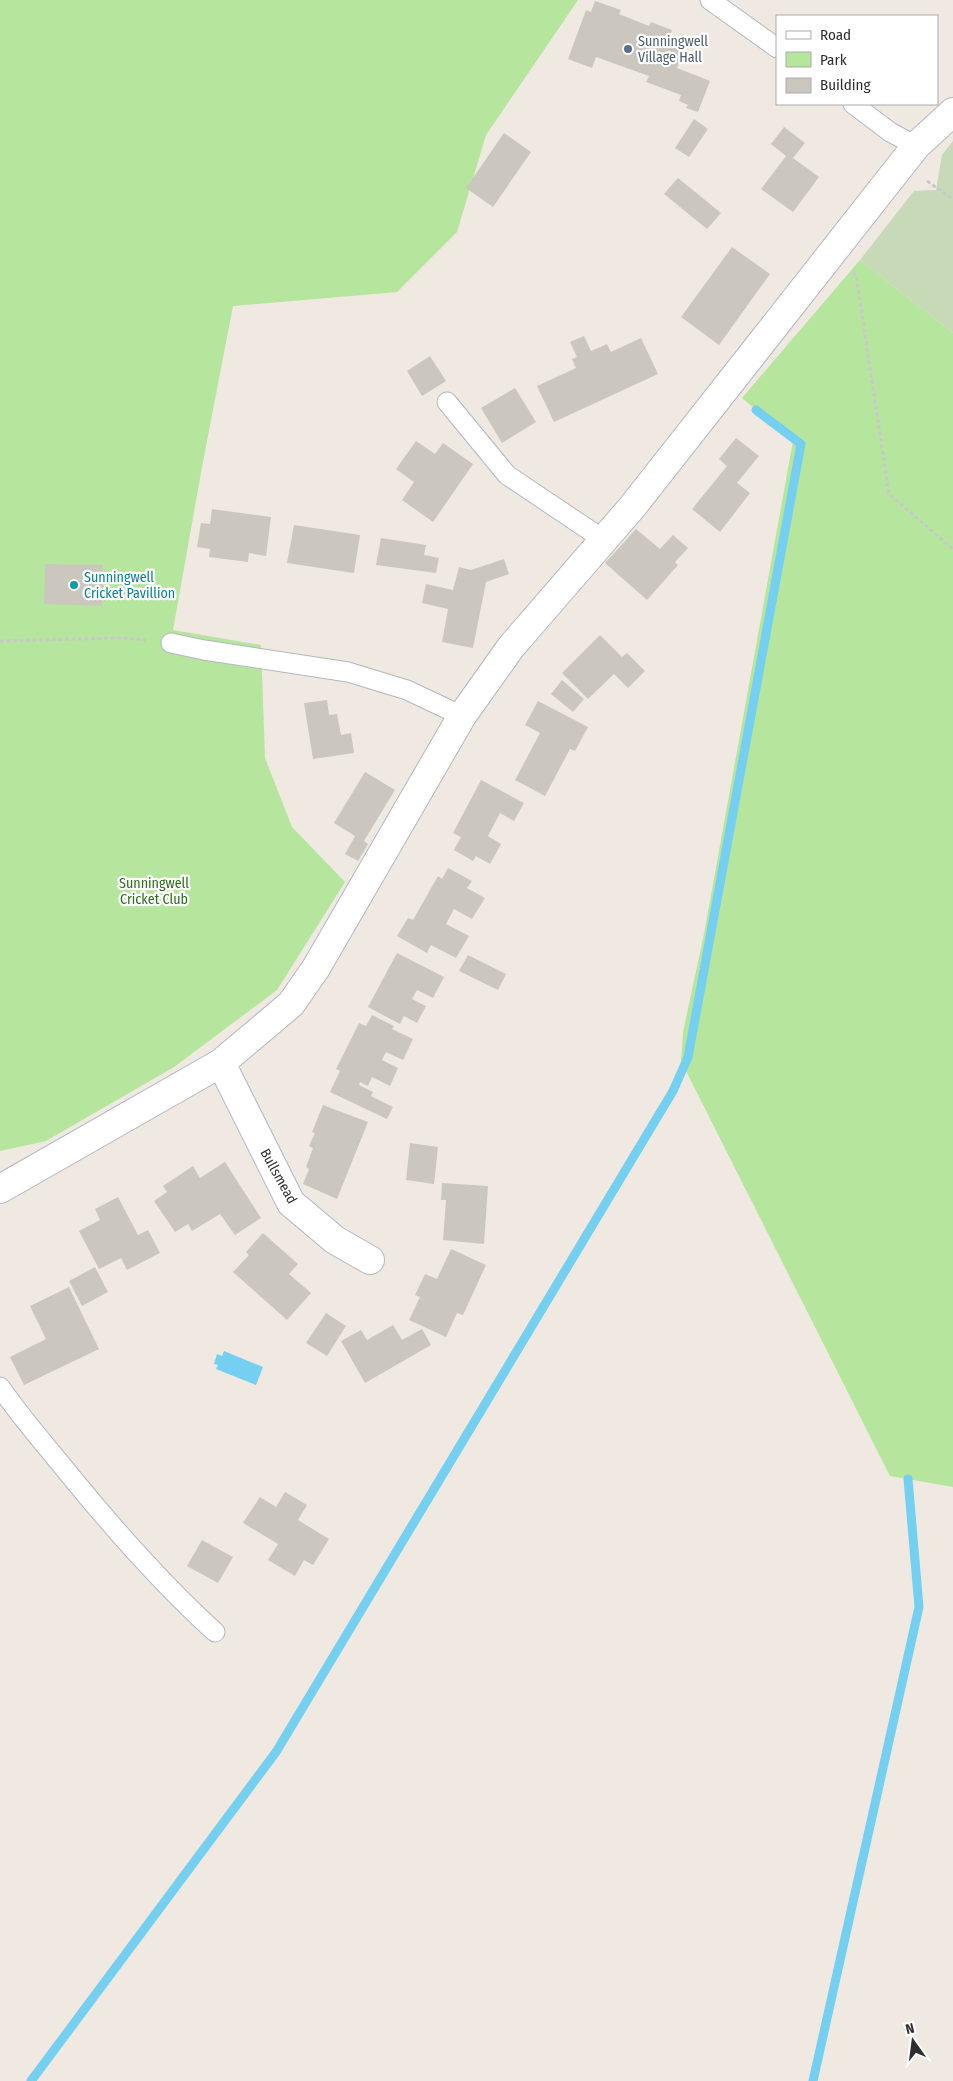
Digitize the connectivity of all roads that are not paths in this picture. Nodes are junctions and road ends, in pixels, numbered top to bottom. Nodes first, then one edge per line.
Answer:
1 (710, 0) edge
2 (776, 47) edge
3 (854, 105) edge
4 (953, 112) edge
5 (916, 146) junction
6 (447, 402) dead end
7 (604, 540) junction
8 (171, 642) road end
9 (462, 716) junction
10 (221, 1063) junction
11 (0, 1189) edge
12 (370, 1260) dead end
13 (0, 1387) edge
14 (215, 1632) dead end

1 - 2 lane
3 - 5 lane
4 - 5 street
5 - 7 street
6 - 7 lane
7 - 9 street
8 - 9 lane
9 - 10 street
10 - 11 street
10 - 12 street, Bullsmead
13 - 14 lane

